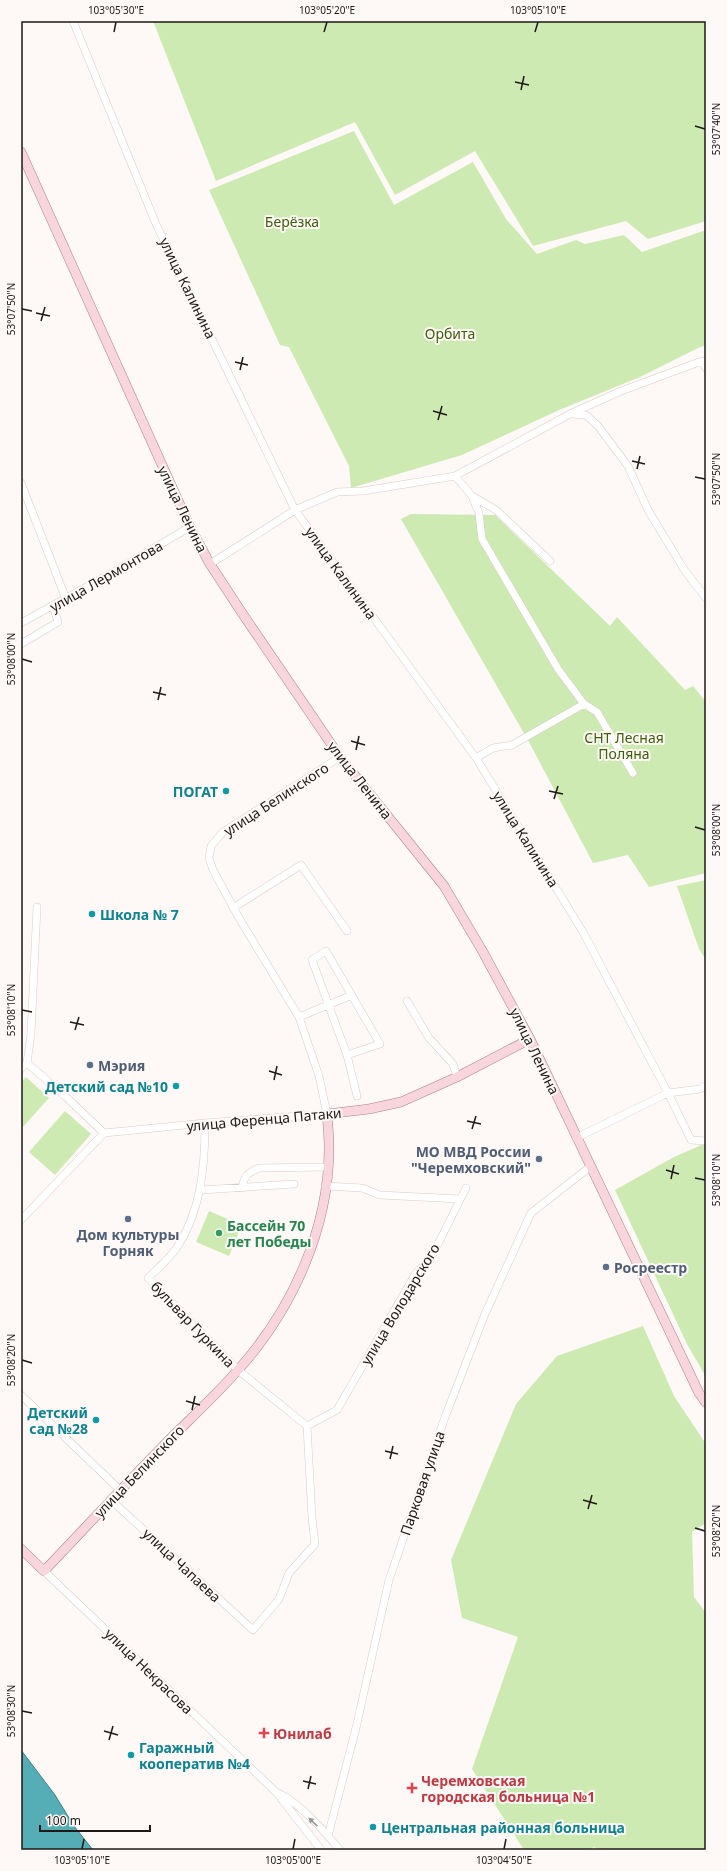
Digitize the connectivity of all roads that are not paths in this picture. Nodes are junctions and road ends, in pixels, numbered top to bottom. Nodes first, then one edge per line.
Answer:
1 (72, 21) edge
2 (21, 152) edge
3 (706, 368) edge
4 (570, 414) junction
5 (455, 476) junction
6 (22, 488) edge
7 (472, 496) junction
8 (295, 510) junction
9 (190, 527) junction
10 (550, 561) dead end
11 (210, 564) junction
12 (706, 598) edge
13 (66, 599) junction
14 (53, 606) junction
15 (21, 623) edge
16 (21, 644) edge
17 (584, 704) junction
18 (340, 757) junction
19 (476, 758) junction
20 (633, 773) dead end
21 (38, 907) dead end
22 (233, 908) junction
23 (347, 931) dead end
24 (352, 995) junction
25 (407, 1001) dead end
26 (329, 1005) junction
27 (299, 1017) junction
28 (530, 1039) junction
29 (347, 1055) junction
30 (26, 1063) junction
31 (21, 1069) edge
32 (457, 1077) junction
33 (704, 1088) edge
34 (668, 1093) junction
35 (357, 1096) dead end
36 (327, 1114) junction
37 (205, 1123) junction
38 (104, 1133) junction
39 (576, 1138) junction
40 (706, 1141) edge
41 (327, 1167) junction
42 (590, 1167) junction
43 (294, 1184) dead end
44 (325, 1186) junction
45 (242, 1188) junction
46 (466, 1188) dead end
47 (201, 1190) junction
48 (460, 1199) junction
49 (21, 1220) edge
50 (238, 1370) junction
51 (21, 1395) edge
52 (706, 1403) edge
53 (307, 1426) junction
54 (120, 1490) junction
55 (111, 1500) junction
56 (21, 1549) edge
57 (44, 1571) junction
58 (277, 1793) junction
59 (328, 1836) junction
60 (321, 1850) edge
61 (340, 1850) edge

1 - 8 street, улица Калинина
2 - 9 main road, улица Ленина
3 - 4 street
4 - 5 street
4 - 12 street
5 - 7 street
5 - 8 street
6 - 13 street
7 - 10 street
7 - 17 street
8 - 11 street
8 - 19 street, улица Калинина
9 - 11 main road, улица Ленина
9 - 13 street, улица Лермонтова
11 - 18 main road, улица Ленина
13 - 14 street, улица Лермонтова
14 - 15 street, улица Лермонтова
14 - 16 street
17 - 19 street
17 - 20 street
18 - 22 street, улица Белинского
18 - 28 main road, улица Ленина
19 - 34 street, улица Калинина
21 - 30 street
22 - 23 street
22 - 27 street, улица Белинского
24 - 26 street
24 - 26 street
24 - 29 street
25 - 32 street
26 - 27 street
26 - 29 street
27 - 36 street, улица Белинского
28 - 32 main road, улица Ференца Патаки
28 - 39 main road, улица Ленина
29 - 35 street
30 - 31 street
30 - 38 street
32 - 36 main road, улица Ференца Патаки
33 - 34 street
34 - 39 street
34 - 40 street, улица Калинина
36 - 37 street, улица Ференца Патаки
36 - 41 main road, улица Белинского
37 - 38 street, улица Ференца Патаки
37 - 47 street
38 - 49 street
39 - 42 main road, улица Ленина
41 - 44 main road, улица Белинского
41 - 45 street
42 - 52 main road, улица Ленина
42 - 59 street, Парковая улица
43 - 45 street
44 - 48 street
44 - 50 main road, улица Белинского
45 - 47 street
46 - 48 street, улица Володарского
47 - 50 street, бульвар Гуркина
48 - 53 street, улица Володарского
50 - 53 street, бульвар Гуркина
50 - 54 main road, улица Белинского
51 - 54 street
53 - 55 street, улица Чапаева
54 - 55 main road, улица Белинского
55 - 57 main road, улица Белинского
56 - 57 main road, улица Некрасова
57 - 58 street, улица Некрасова
59 -> 58 street, улица Некрасова
58 - 60 street, улица Некрасова
59 - 61 street, улица Некрасова

